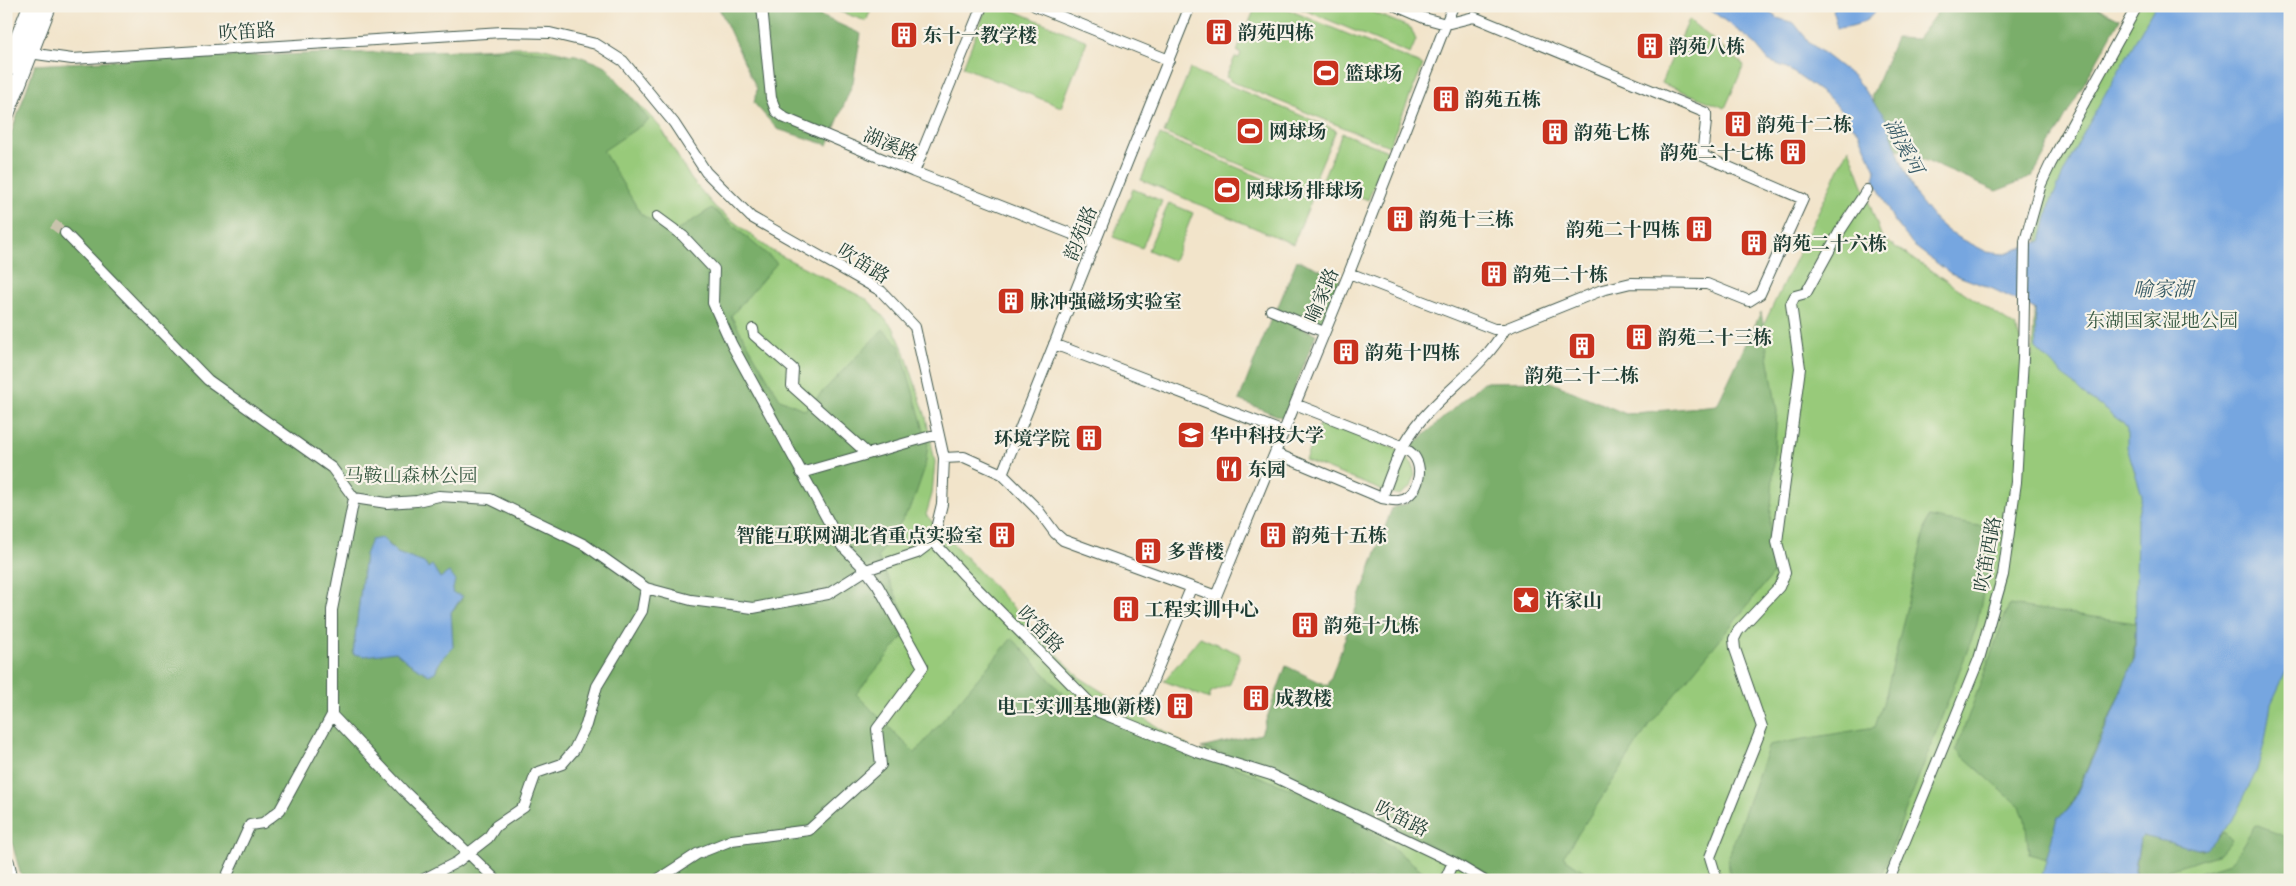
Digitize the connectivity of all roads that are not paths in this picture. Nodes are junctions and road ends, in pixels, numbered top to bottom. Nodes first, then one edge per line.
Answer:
1 (31, 6) edge
2 (48, 6) edge
3 (762, 6) edge
4 (982, 6) edge
5 (1035, 6) edge
6 (1190, 6) edge
7 (1396, 6) edge
8 (1453, 6) edge
9 (2136, 6) edge
10 (1446, 24) junction
11 (29, 53) junction
12 (1168, 60) junction
13 (6, 70) edge
14 (6, 114) edge
15 (914, 172) junction
16 (1868, 190) dead end
17 (657, 217) dead end
18 (66, 233) tunnel mouth
19 (1095, 243) junction
20 (1349, 273) junction
21 (1272, 310) dead end
22 (753, 329) dead end
23 (1505, 329) junction
24 (1324, 332) junction
25 (1054, 344) junction
26 (1295, 404) junction
27 (1284, 432) junction
28 (938, 434) junction
29 (1402, 446) junction
30 (1275, 453) junction
31 (868, 454) junction
32 (944, 458) junction
33 (802, 473) junction
34 (1002, 474) junction
35 (354, 498) junction
36 (1382, 498) junction
37 (933, 541) junction
38 (866, 570) junction
39 (646, 588) junction
40 (1191, 588) junction
41 (1143, 704) dead end
42 (332, 715) junction
43 (467, 854) junction
44 (1453, 862) junction
45 (6, 863) edge
46 (10, 880) edge
47 (225, 880) edge
48 (422, 880) edge
49 (496, 880) edge
50 (657, 880) edge
51 (1445, 880) edge
52 (1483, 880) edge
53 (1716, 880) edge
54 (1889, 880) edge

1 - 13 highway
2 - 11 highway
3 - 15 street, 湖溪路
4 - 15 street
5 - 12 street
6 - 12 street, 韵苑路
7 - 10 street
8 - 10 street, 喻家路
9 - 54 street, 吹笛西路
10 - 20 street, 喻家路
10 - 23 street
11 - 14 highway
11 - 28 street, 吹笛路
12 - 19 street, 韵苑路
15 - 19 street, 湖溪路
16 - 53 street
17 - 33 street
18 - 35 street
19 - 25 street, 韵苑路
20 - 23 street
20 - 24 street, 喻家路
21 - 24 street
22 - 31 street
23 - 29 street
24 - 26 street, 喻家路
25 - 27 street
25 - 34 street, 韵苑路
26 - 27 street, 喻家路
26 - 29 street
27 - 30 street, 喻家路
28 - 31 street
28 - 32 street, 吹笛路
29 - 36 street
29 - 36 street
30 - 36 street
30 - 40 street, 喻家路
31 - 33 street
32 - 34 street
32 - 37 street, 吹笛路
33 - 38 street
34 - 40 street
35 - 39 street
35 - 42 street
37 - 38 street
37 - 44 street, 吹笛路
38 - 39 street
38 - 50 street
39 - 43 street
40 - 41 street
42 - 43 street
42 - 47 street
43 - 48 street
43 - 49 street
44 - 51 street
44 - 52 street, 吹笛路
45 - 46 highway

